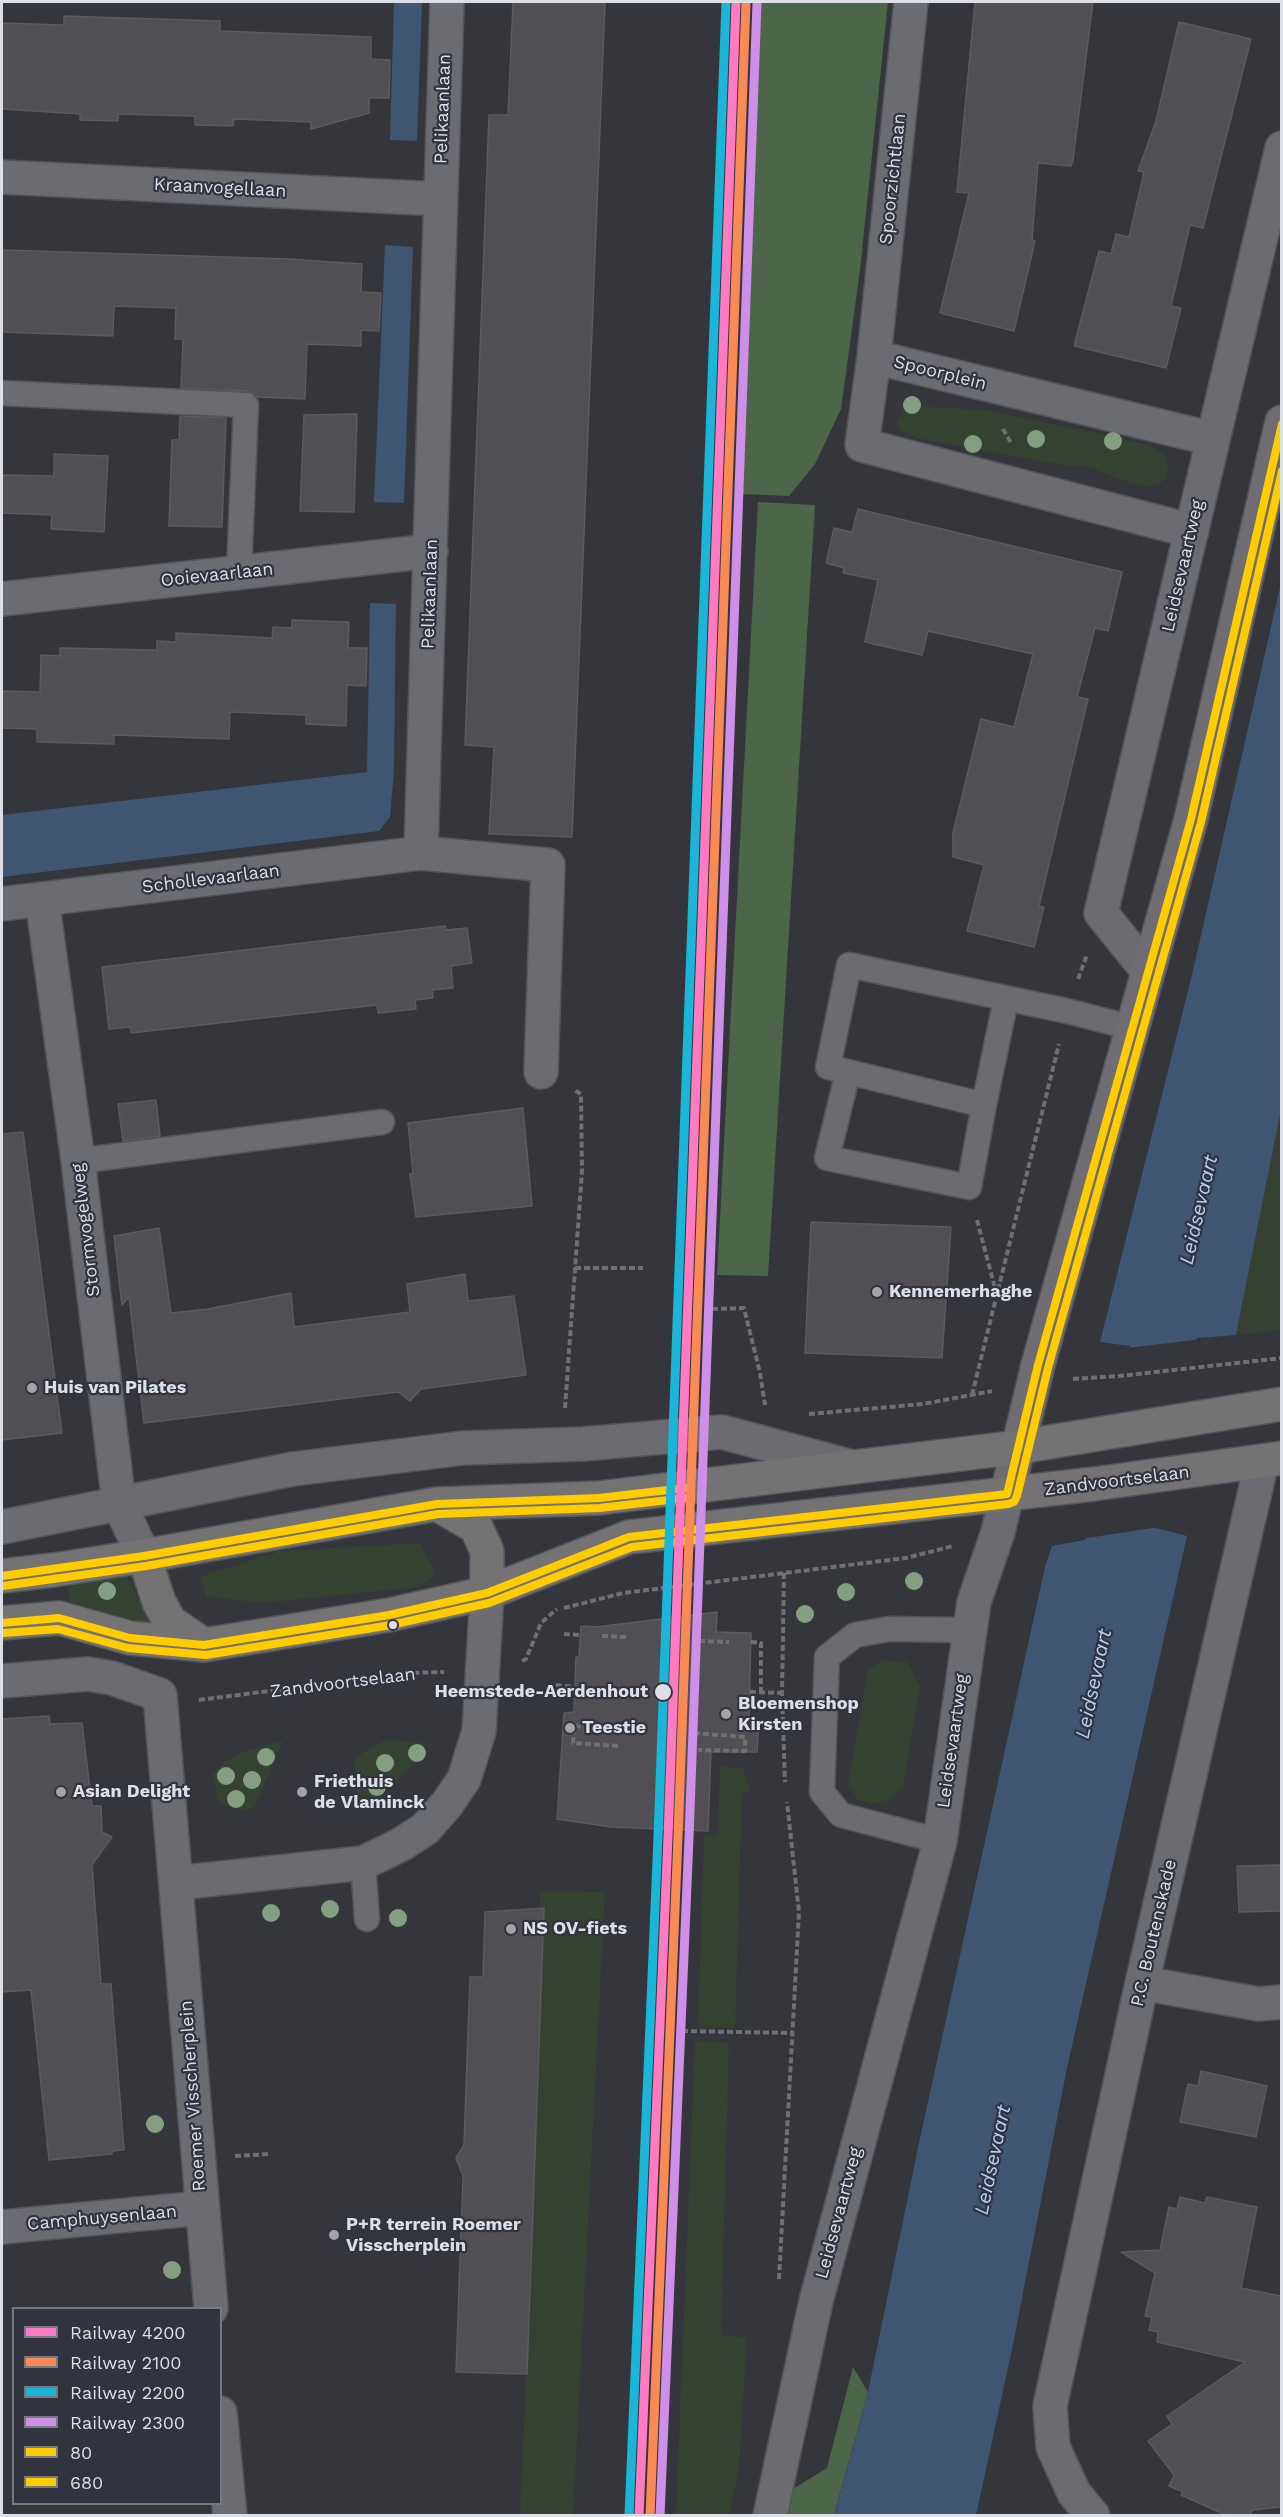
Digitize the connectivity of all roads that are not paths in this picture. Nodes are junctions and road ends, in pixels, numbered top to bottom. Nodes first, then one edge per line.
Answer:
1 (447, 2) edge
2 (911, 2) edge
3 (1281, 148) edge
4 (2, 177) edge
5 (439, 199) junction
6 (874, 357) junction
7 (2, 393) edge
8 (1281, 422) edge
9 (1213, 439) junction
10 (1192, 531) junction
11 (432, 550) junction
12 (239, 572) junction
13 (2, 599) edge
14 (422, 854) junction
15 (42, 899) junction
16 (2, 904) edge
17 (1147, 970) junction
18 (1006, 999) junction
19 (1133, 1028) junction
20 (540, 1072) road end
21 (848, 1072) junction
22 (984, 1105) junction
23 (382, 1122) dead end
24 (78, 1161) junction
25 (1281, 1404) edge
26 (1018, 1447) junction
27 (1272, 1459) edge
28 (852, 1467) junction
29 (1007, 1494) junction
30 (119, 1504) junction
31 (438, 1504) junction
32 (2, 1527) edge
33 (144, 1556) junction
34 (2, 1576) edge
35 (487, 1593) junction
36 (2, 1623) edge
37 (969, 1630) junction
38 (204, 1645) junction
39 (2, 1681) edge
40 (940, 1840) junction
41 (357, 1864) junction
42 (176, 1883) junction
43 (362, 1919) dead end
44 (1142, 1983) junction
45 (1281, 2002) edge
46 (202, 2208) junction
47 (2, 2227) edge
48 (211, 2307) edge
49 (222, 2434) edge
50 (230, 2516) edge
51 (770, 2516) edge
52 (1093, 2516) edge

1 - 5 street, Pelikaanlaan
2 - 6 street, Spoorzichtlaan
3 - 9 street, Leidsevaartweg
4 - 5 street, Kraanvogellaan
5 - 11 street, Pelikaanlaan
6 - 9 street, Spoorplein
6 - 10 street, Spoorplein
7 - 12 lane
8 - 17 main road, Leidsevaartweg
9 - 10 street, Leidsevaartweg
10 - 17 street, Leidsevaartweg
11 - 12 street, Ooievaarlaan
11 - 14 street, Pelikaanlaan
12 - 13 street, Ooievaarlaan
14 - 15 street, Schollevaarlaan
14 - 20 street
15 - 16 street, Schollevaarlaan
15 - 24 street, Stormvogelweg
17 - 19 main road, Leidsevaartweg
18 - 19 lane
18 - 21 lane
18 - 22 lane
19 - 26 main road, Leidsevaartweg
21 - 22 lane
21 - 22 lane
23 - 24 lane
24 - 30 street, Stormvogelweg
25 - 26 main road
26 - 28 main road
26 - 29 main road, Leidsevaartweg
27 - 29 main road, Zandvoortselaan
27 - 44 street, P.C. Boutenskade
28 - 30 street
28 - 31 main road
29 - 35 main road, Zandvoortselaan
29 - 37 street, Leidsevaartweg
30 - 32 street
30 - 33 street, Stormvogelweg
31 - 33 main road
31 - 35 main road
33 - 34 main road
33 - 38 main road
35 - 38 main road, Zandvoortselaan
35 - 41 street
36 - 38 main road, Zandvoortselaan
37 - 40 street, Leidsevaartweg
37 - 40 lane
39 - 42 street, Roemer Visscherplein
40 - 51 street, Leidsevaartweg
41 - 42 street
41 - 43 lane
42 - 46 street, Roemer Visscherplein
44 - 45 street
44 - 52 street, P.C. Boutenskade
46 - 47 street, Camphuysenlaan
46 - 48 street, Roemer Visscherplein
49 - 50 street

